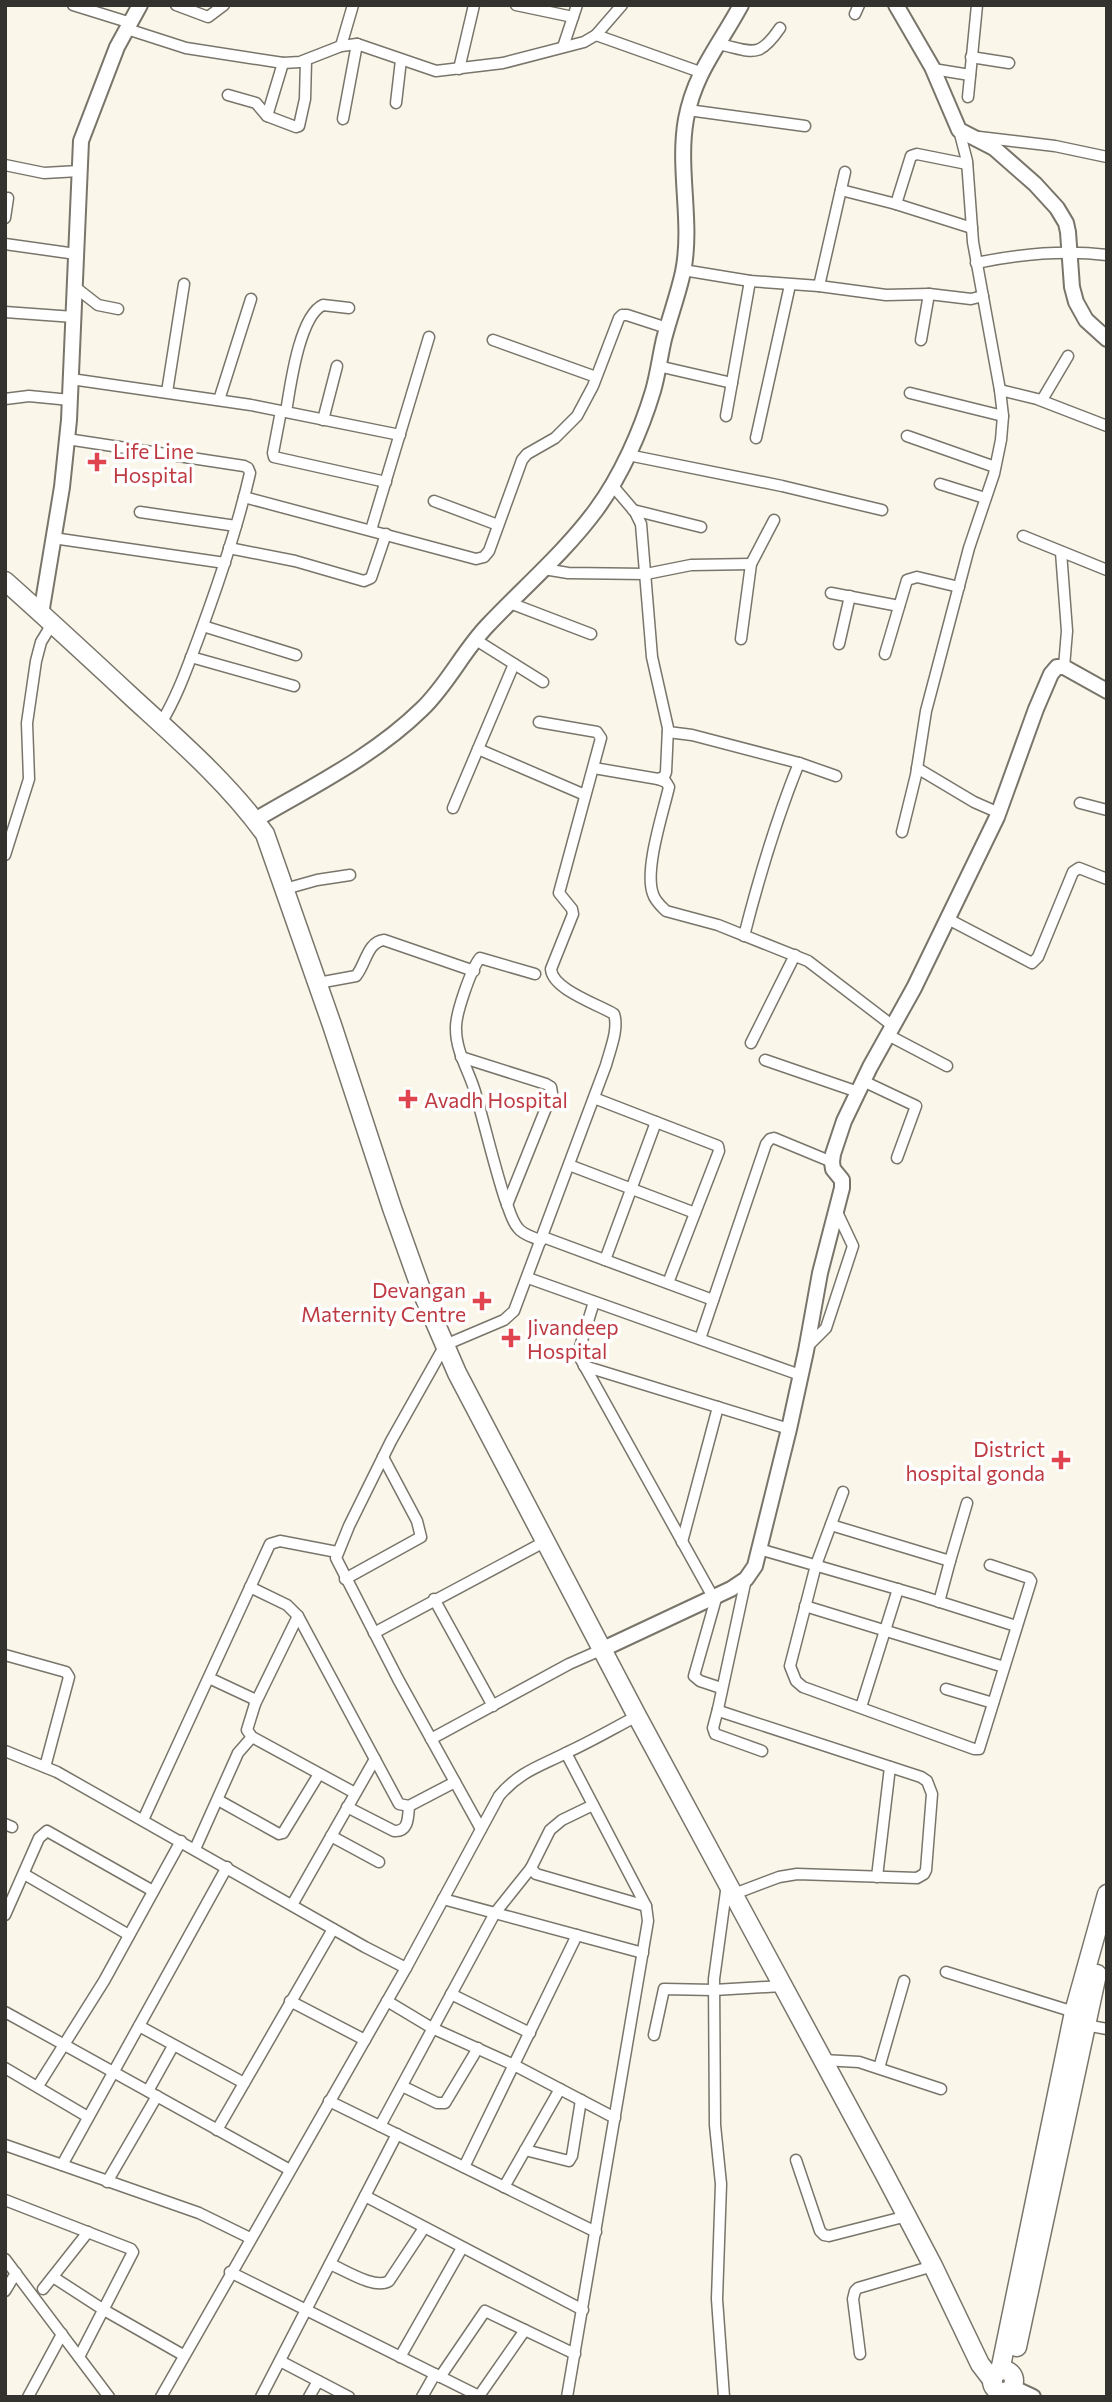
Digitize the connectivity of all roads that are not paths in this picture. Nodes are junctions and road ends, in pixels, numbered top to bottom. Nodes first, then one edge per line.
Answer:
1 (73, 5) edge
2 (140, 5) edge
3 (176, 5) edge
4 (224, 5) edge
5 (353, 5) edge
6 (474, 5) edge
7 (516, 5) edge
8 (577, 5) edge
9 (622, 5) edge
10 (741, 5) edge
11 (896, 5) edge
12 (977, 5) edge
13 (573, 17) junction
14 (780, 28) dead end
15 (133, 29) junction
16 (596, 35) junction
17 (357, 44) junction
18 (718, 44) junction
19 (341, 46) junction
20 (563, 47) junction
21 (971, 57) junction
22 (306, 60) junction
23 (401, 60) junction
24 (283, 63) junction
25 (1009, 63) dead end
26 (459, 69) junction
27 (933, 69) junction
28 (700, 72) junction
29 (970, 75) junction
30 (228, 96) dead end
31 (968, 97) dead end
32 (396, 103) dead end
33 (688, 110) junction
34 (267, 116) junction
35 (343, 119) dead end
36 (805, 126) dead end
37 (961, 129) junction
38 (1107, 157) edge
39 (967, 164) junction
40 (5, 165) edge
41 (79, 171) junction
42 (845, 172) dead end
43 (841, 190) junction
44 (8, 198) dead end
45 (896, 204) junction
46 (5, 218) edge
47 (972, 228) junction
48 (5, 244) edge
49 (1070, 253) junction
50 (76, 254) junction
51 (1107, 255) edge
52 (976, 264) junction
53 (683, 270) junction
54 (750, 281) junction
55 (184, 285) dead end
56 (790, 285) junction
57 (818, 286) junction
58 (75, 287) junction
59 (929, 294) junction
60 (983, 296) junction
61 (251, 299) dead end
62 (349, 308) dead end
63 (118, 309) dead end
64 (5, 312) edge
65 (74, 317) junction
66 (667, 328) junction
67 (429, 337) dead end
68 (1107, 339) edge
69 (921, 340) dead end
70 (493, 341) dead end
71 (1068, 356) dead end
72 (337, 366) dead end
73 (658, 366) junction
74 (596, 377) junction
75 (71, 379) junction
76 (732, 383) junction
77 (1000, 390) junction
78 (167, 392) junction
79 (910, 393) dead end
80 (5, 399) edge
81 (70, 400) junction
82 (219, 400) junction
83 (1042, 400) junction
84 (284, 412) junction
85 (726, 416) dead end
86 (1003, 416) junction
87 (323, 420) junction
88 (1107, 426) edge
89 (400, 435) junction
90 (907, 436) dead end
91 (756, 438) dead end
92 (67, 439) junction
93 (628, 455) junction
94 (995, 467) junction
95 (386, 482) junction
96 (940, 484) dead end
97 (612, 485) junction
98 (244, 497) junction
99 (985, 498) junction
100 (434, 501) dead end
101 (634, 510) junction
102 (882, 510) dead end
103 (140, 512) dead end
104 (774, 520) dead end
105 (498, 525) junction
106 (236, 526) junction
107 (701, 527) dead end
108 (371, 530) junction
109 (386, 534) junction
110 (1023, 537) dead end
111 (53, 538) junction
112 (229, 548) junction
113 (1061, 552) junction
114 (225, 563) junction
115 (751, 564) junction
116 (544, 569) junction
117 (1107, 570) edge
118 (646, 574) junction
119 (5, 581) edge
120 (959, 587) junction
121 (831, 593) dead end
122 (850, 596) junction
123 (510, 603) junction
124 (898, 606) junction
125 (46, 619) junction
126 (203, 626) junction
127 (591, 634) dead end
128 (741, 639) dead end
129 (476, 640) junction
130 (839, 644) dead end
131 (885, 654) dead end
132 (296, 655) dead end
133 (191, 657) junction
134 (514, 664) junction
135 (1064, 667) junction
136 (543, 682) dead end
137 (294, 686) dead end
138 (1107, 691) edge
139 (539, 722) dead end
140 (161, 723) junction
141 (668, 732) junction
142 (478, 749) junction
143 (799, 763) junction
144 (594, 768) junction
145 (917, 768) junction
146 (836, 776) dead end
147 (658, 779) junction
148 (585, 795) junction
149 (1080, 803) dead end
150 (453, 808) dead end
151 (1107, 810) edge
152 (999, 813) junction
153 (255, 820) junction
154 (902, 832) dead end
155 (5, 855) edge
156 (351, 875) dead end
157 (1107, 879) edge
158 (285, 889) junction
159 (948, 919) junction
160 (744, 936) junction
161 (795, 955) junction
162 (474, 971) junction
163 (535, 974) dead end
164 (318, 983) junction
165 (891, 1031) junction
166 (751, 1043) dead end
167 (461, 1057) junction
168 (765, 1060) dead end
169 (947, 1066) dead end
170 (860, 1087) junction
171 (594, 1098) junction
172 (656, 1122) junction
173 (897, 1158) dead end
174 (832, 1162) junction
175 (569, 1165) junction
176 (631, 1188) junction
177 (508, 1205) junction
178 (836, 1209) junction
179 (695, 1213) junction
180 (542, 1239) junction
181 (604, 1260) junction
182 (528, 1278) junction
183 (668, 1283) junction
184 (713, 1300) junction
185 (594, 1303) junction
186 (700, 1339) junction
187 (445, 1345) junction
188 (807, 1348) junction
189 (584, 1366) junction
190 (800, 1375) junction
191 (718, 1407) junction
192 (789, 1429) junction
193 (383, 1457) junction
194 (843, 1492) dead end
195 (967, 1503) dead end
196 (831, 1525) junction
197 (546, 1541) junction
198 (682, 1542) junction
199 (760, 1549) junction
200 (337, 1552) junction
201 (950, 1561) junction
202 (816, 1565) junction
203 (990, 1565) dead end
204 (746, 1578) junction
205 (345, 1579) junction
206 (250, 1587) junction
207 (898, 1589) junction
208 (715, 1596) junction
209 (434, 1600) junction
210 (939, 1602) junction
211 (805, 1606) junction
212 (298, 1616) junction
213 (1016, 1626) junction
214 (885, 1630) junction
215 (374, 1633) junction
216 (603, 1649) junction
217 (5, 1655) edge
218 (1004, 1667) junction
219 (209, 1678) junction
220 (721, 1688) junction
221 (946, 1689) dead end
222 (993, 1703) junction
223 (255, 1704) junction
224 (493, 1706) junction
225 (861, 1707) junction
226 (718, 1709) junction
227 (637, 1716) junction
228 (251, 1737) junction
229 (431, 1740) junction
230 (5, 1751) edge
231 (762, 1751) dead end
232 (566, 1753) junction
233 (375, 1759) junction
234 (45, 1767) junction
235 (890, 1767) junction
236 (319, 1774) junction
237 (455, 1782) junction
238 (355, 1793) junction
239 (218, 1800) junction
240 (593, 1805) junction
241 (409, 1806) junction
242 (347, 1807) junction
243 (143, 1820) junction
244 (481, 1829) junction
245 (331, 1836) junction
246 (181, 1841) junction
247 (195, 1849) junction
248 (379, 1862) dead end
249 (227, 1867) junction
250 (531, 1868) junction
251 (23, 1874) junction
252 (877, 1877) junction
253 (731, 1887) junction
254 (153, 1891) junction
255 (1107, 1894) edge
256 (443, 1899) junction
257 (292, 1905) junction
258 (646, 1906) junction
259 (495, 1913) junction
260 (5, 1915) edge
261 (333, 1928) junction
262 (129, 1935) junction
263 (577, 1935) junction
264 (1107, 1937) edge
265 (643, 1953) junction
266 (406, 1968) junction
267 (946, 1972) dead end
268 (904, 1981) dead end
269 (782, 1986) junction
270 (714, 1990) junction
271 (451, 1994) junction
272 (290, 2001) junction
273 (387, 2001) junction
274 (5, 2012) edge
275 (1080, 2018) junction
276 (139, 2026) junction
277 (432, 2028) junction
278 (1107, 2029) edge
279 (530, 2033) junction
280 (654, 2035) dead end
281 (365, 2040) junction
282 (64, 2044) junction
283 (173, 2046) junction
284 (478, 2048) junction
285 (822, 2060) junction
286 (514, 2065) junction
287 (5, 2068) edge
288 (879, 2068) junction
289 (113, 2071) junction
290 (244, 2083) junction
291 (38, 2086) junction
292 (402, 2086) junction
293 (559, 2089) junction
294 (941, 2089) dead end
295 (152, 2093) junction
296 (581, 2100) junction
297 (330, 2101) junction
298 (88, 2117) junction
299 (615, 2118) junction
300 (380, 2126) junction
301 (217, 2130) junction
302 (397, 2134) junction
303 (5, 2145) edge
304 (525, 2150) junction
305 (796, 2160) dead end
306 (61, 2165) junction
307 (464, 2167) junction
308 (290, 2170) junction
309 (107, 2182) junction
310 (504, 2187) junction
311 (365, 2196) junction
312 (5, 2200) edge
313 (907, 2216) junction
314 (424, 2228) junction
315 (88, 2232) junction
316 (596, 2232) junction
317 (250, 2238) junction
318 (462, 2248) junction
319 (5, 2259) edge
320 (330, 2264) junction
321 (933, 2266) junction
322 (230, 2272) junction
323 (16, 2273) junction
324 (53, 2277) junction
325 (43, 2289) dead end
326 (5, 2291) edge
327 (307, 2310) junction
328 (583, 2310) junction
329 (104, 2311) junction
330 (525, 2330) junction
331 (62, 2334) junction
332 (575, 2354) junction
333 (860, 2354) dead end
334 (183, 2355) junction
335 (79, 2357) junction
336 (400, 2357) junction
337 (280, 2361) junction
338 (438, 2375) junction
339 (318, 2381) junction
340 (1003, 2386) edge
341 (480, 2396) edge
342 (28, 2397) edge
343 (109, 2397) edge
344 (161, 2397) edge
345 (261, 2397) edge
346 (309, 2397) edge
347 (349, 2397) edge
348 (422, 2397) edge
349 (567, 2397) edge
350 (724, 2397) edge
351 (1032, 2397) edge

1 - 15 street
2 - 15 street
3 - 4 street
5 - 19 street
6 - 26 street
7 - 13 street
8 - 13 street
9 - 16 street
10 - 18 street
11 - 27 street
12 - 21 street
13 - 20 street
14 - 18 street
15 - 24 street
15 - 41 street
16 - 20 street
16 - 28 street
17 - 19 street
17 - 23 street
17 - 35 street
18 - 28 street
19 - 22 street
20 - 26 street
21 - 25 street
21 - 29 street
22 - 24 street
22 - 34 street
23 - 26 street
23 - 32 street
24 - 34 street
27 - 29 street
27 - 37 street
28 - 33 street
29 - 31 street
30 - 34 street
33 - 36 street
33 - 53 street
37 - 38 street
37 - 39 street
37 - 49 street
39 - 45 street
39 - 47 street
40 - 41 street
41 - 50 street
42 - 43 street
43 - 45 street
43 - 57 street
44 - 46 street
45 - 47 street
47 - 52 street
48 - 50 street
49 - 51 street
49 - 52 street
49 - 68 street
50 - 58 street
52 - 60 street
53 - 54 street
53 - 66 street
54 - 56 street
54 - 76 street
55 - 78 street
56 - 57 street
56 - 91 street
57 - 59 street
58 - 63 street
58 - 65 street
59 - 60 street
59 - 69 street
60 - 77 street
61 - 82 street
62 - 84 street
64 - 65 street
65 - 75 street
66 - 73 street
66 - 74 street
67 - 89 street
70 - 74 street
71 - 83 street
72 - 87 street
73 - 76 street
73 - 93 street
74 - 105 street
75 - 78 street
75 - 81 street
76 - 85 street
77 - 83 street
77 - 86 street
78 - 82 street
79 - 86 street
80 - 81 street
81 - 92 street
82 - 84 street
83 - 88 street
84 - 87 street
84 - 95 street
86 - 94 street
87 - 89 street
89 - 95 street
90 - 94 street
92 - 98 street
92 - 111 street
93 - 97 street
93 - 102 street
94 - 99 street
95 - 108 street
96 - 99 street
97 - 101 street
97 - 116 street
98 - 106 street
98 - 108 street
99 - 120 street
100 - 105 street
101 - 107 street
101 - 118 street
103 - 106 street
104 - 115 street
105 - 109 street
106 - 112 street
108 - 109 street
109 - 112 street
110 - 113 street
111 - 114 street
111 - 125 street
112 - 114 street
113 - 117 street
113 - 135 street
114 - 126 street
115 - 118 street
115 - 128 street
116 - 118 street
116 - 123 street
118 - 141 street
119 - 125 highway
120 - 124 street
120 - 145 street
121 - 122 street
122 - 124 street
122 - 130 street
123 - 127 street
123 - 129 street
124 - 131 street
125 - 140 highway
125 - 155 street
126 - 132 street
126 - 133 street
129 - 134 street
129 - 153 street
133 - 137 street
133 - 140 street
134 - 136 street
134 - 142 street
135 - 138 street
135 - 152 street
139 - 144 street
140 - 153 highway
141 - 143 street
141 - 147 street
142 - 148 street
142 - 150 street
143 - 146 street
143 - 160 street
144 - 147 street
144 - 148 street
145 - 152 street
145 - 154 street
147 - 160 street
148 - 171 street
149 - 151 street
152 - 159 street
153 - 158 highway
156 - 158 street
157 - 159 street
158 - 164 highway
159 - 165 street
160 - 161 street
161 - 165 street
161 - 166 street
162 - 163 street
162 - 164 street
162 - 167 street
164 - 187 highway
165 - 169 street
165 - 170 street
167 - 177 street
167 - 177 street
168 - 170 street
170 - 173 street
170 - 174 street
171 - 172 street
171 - 175 street
172 - 176 street
172 - 179 street
174 - 178 street
174 - 184 street
175 - 176 street
175 - 180 street
176 - 179 street
176 - 181 street
177 - 180 street
178 - 188 street
178 - 188 street
179 - 183 street
180 - 181 street
180 - 182 street
181 - 183 street
182 - 185 street
182 - 187 street
183 - 184 street
184 - 186 street
185 - 186 street
185 - 189 street
186 - 190 street
187 - 193 street
187 - 197 highway
188 - 190 street
189 - 191 street
189 - 198 street
190 - 192 street
191 - 192 street
191 - 198 street
192 - 199 street
193 - 200 street
193 - 205 street
194 - 196 street
195 - 201 street
196 - 201 street
196 - 202 street
197 - 209 street
197 - 216 highway
198 - 208 street
199 - 202 street
199 - 204 street
200 - 205 street
200 - 206 street
201 - 210 street
202 - 207 street
202 - 211 street
203 - 213 street
204 - 208 street
204 - 220 street
205 - 215 street
206 - 212 street
206 - 219 street
207 - 210 street
207 - 214 street
208 - 216 street
208 - 220 street
209 - 215 street
209 - 224 street
210 - 213 street
211 - 214 street
211 - 225 street
212 - 223 street
212 - 233 street
213 - 218 street
214 - 218 street
214 - 225 street
215 - 229 street
216 - 224 street
216 - 227 highway
217 - 234 street
218 - 222 street
219 - 223 street
219 - 243 street
220 - 226 street
221 - 222 street
222 - 225 street
223 - 228 street
224 - 229 street
226 - 231 street
226 - 235 street
227 - 232 street
227 - 253 highway
228 - 236 street
228 - 239 street
229 - 237 street
230 - 234 street
232 - 240 street
232 - 244 street
233 - 238 street
233 - 241 street
234 - 243 street
235 - 252 street
235 - 252 street
236 - 238 street
236 - 239 street
237 - 241 street
237 - 244 street
238 - 242 street
239 - 247 street
240 - 250 street
240 - 258 street
241 - 242 street
242 - 245 street
243 - 246 street
244 - 256 street
245 - 248 street
245 - 257 street
246 - 247 street
246 - 254 street
247 - 249 street
249 - 257 street
249 - 276 street
250 - 258 street
250 - 259 street
251 - 254 street
251 - 260 street
251 - 262 street
252 - 253 street
253 - 269 highway
253 - 270 street
254 - 262 street
255 - 275 highway
256 - 259 street
256 - 266 street
257 - 261 street
258 - 265 street
259 - 263 street
259 - 271 street
261 - 266 street
261 - 272 street
262 - 282 street
263 - 265 street
263 - 279 street
264 - 275 highway
265 - 299 street
266 - 273 street
267 - 275 street
268 - 288 street
269 - 270 street
269 - 285 highway
270 - 280 street
270 - 350 street
271 - 277 street
271 - 279 street
272 - 281 street
272 - 290 street
273 - 277 street
273 - 281 street
274 - 282 street
275 - 278 street
275 - 340 highway
276 - 283 street
276 - 289 street
277 - 284 street
277 - 292 street
279 - 286 street
281 - 297 street
282 - 289 street
282 - 291 street
283 - 290 street
283 - 295 street
284 - 286 street
284 - 292 street
285 - 288 street
285 - 313 highway
286 - 293 street
286 - 307 street
287 - 291 street
288 - 294 street
289 - 295 street
289 - 298 street
290 - 301 street
291 - 298 street
292 - 300 street
293 - 296 street
293 - 304 street
295 - 301 street
295 - 309 street
296 - 299 street
296 - 304 street
297 - 300 street
297 - 308 street
298 - 306 street
299 - 316 street
300 - 302 street
301 - 308 street
302 - 307 street
302 - 311 street
303 - 306 street
304 - 310 street
305 - 313 street
306 - 309 street
307 - 310 street
308 - 317 street
309 - 317 street
310 - 316 street
311 - 314 street
311 - 320 street
312 - 315 street
313 - 321 highway
314 - 318 street
314 - 320 street
315 - 324 street
315 - 329 street
316 - 328 street
317 - 322 street
318 - 328 street
318 - 336 street
319 - 323 street
320 - 327 street
321 - 333 street
321 - 340 highway
322 - 327 street
322 - 334 street
323 - 326 street
323 - 331 street
324 - 325 street
324 - 329 street
327 - 336 street
327 - 337 street
328 - 332 street
329 - 334 street
329 - 335 street
330 - 332 street
330 - 338 street
330 - 341 street
331 - 335 street
331 - 342 street
332 - 349 street
334 - 344 street
335 - 343 street
336 - 338 street
337 - 339 street
337 - 345 street
338 - 341 street
338 - 348 street
339 - 346 street
339 - 347 street
340 - 351 street

